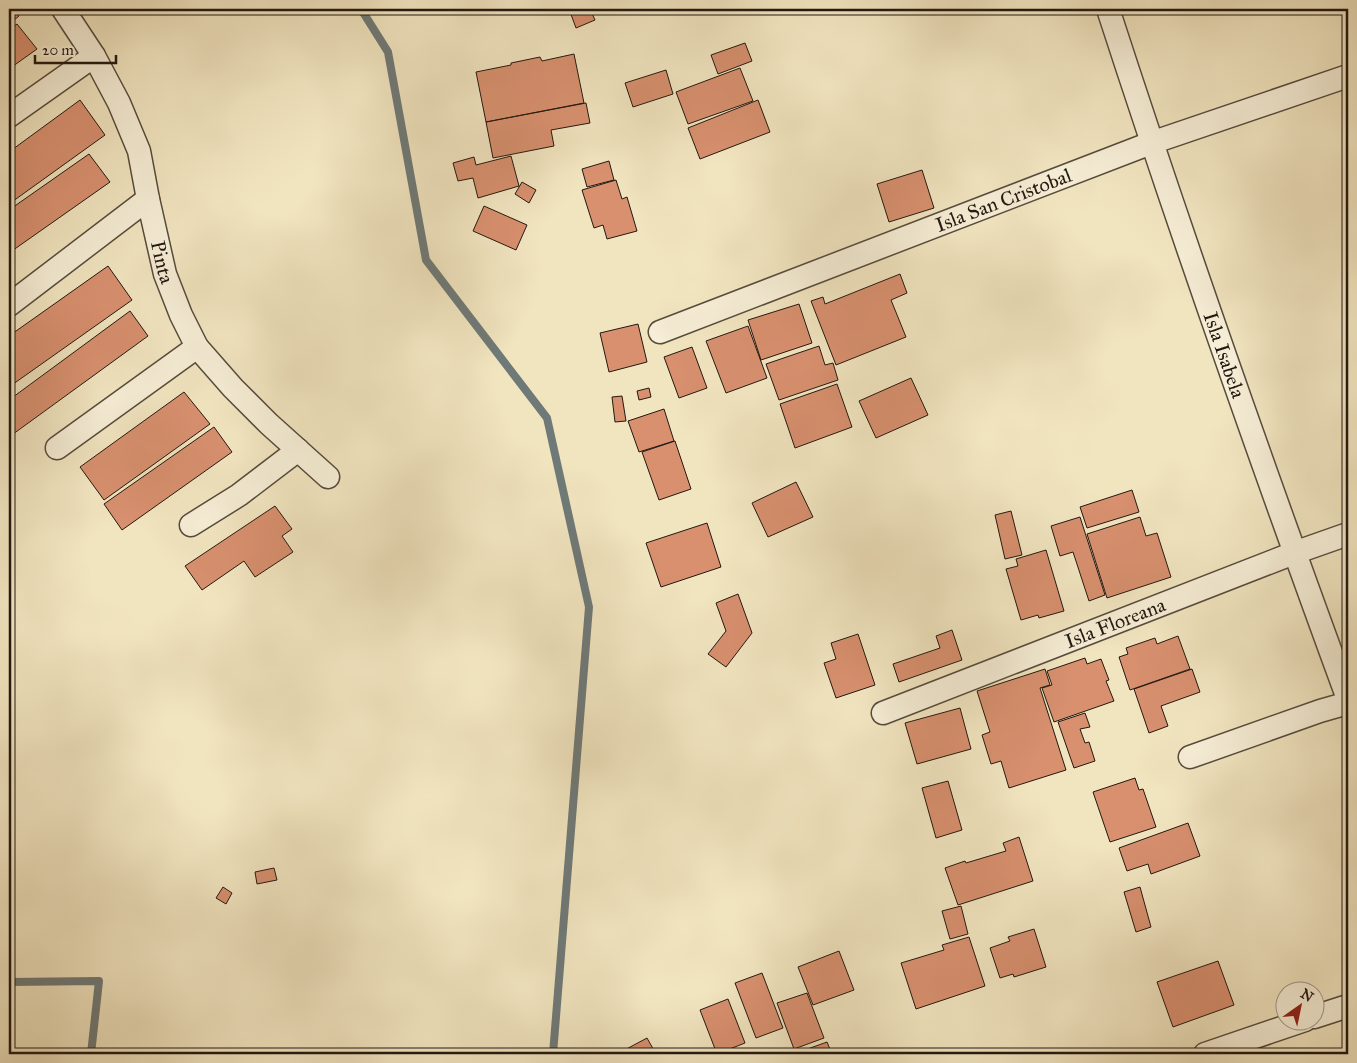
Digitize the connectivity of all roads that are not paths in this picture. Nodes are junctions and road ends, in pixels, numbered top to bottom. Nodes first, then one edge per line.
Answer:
1 (63, 9) edge
2 (1108, 9) edge
3 (94, 56) junction
4 (1348, 76) edge
5 (9, 116) edge
6 (1151, 143) junction
7 (148, 199) junction
8 (9, 305) edge
9 (660, 332) dead end
10 (197, 346) junction
11 (57, 448) dead end
12 (298, 450) junction
13 (328, 477) dead end
14 (191, 525) dead end
15 (1348, 534) edge
16 (1294, 553) junction
17 (1348, 699) edge
18 (1348, 703) edge
19 (882, 713) dead end
20 (1190, 757) dead end
21 (1348, 1006) edge
22 (1324, 1014) edge
23 (1276, 1030) edge
24 (1205, 1054) edge

1 - 3 street, Pinta
2 - 6 street, Isla Isabela
3 - 5 street
3 - 7 street, Pinta
4 - 6 street, Isla San Cristobal
6 - 9 street, Isla San Cristobal
6 - 16 street, Isla Isabela
7 - 8 street
7 - 10 street, Pinta
10 - 11 street
10 - 12 street, Pinta
12 - 13 street, Pinta
12 - 14 street
15 - 16 street, Isla Floreana
16 - 17 street, Isla Isabela
16 - 19 street, Isla Floreana
18 - 20 street
21 - 22 street
23 - 24 street

